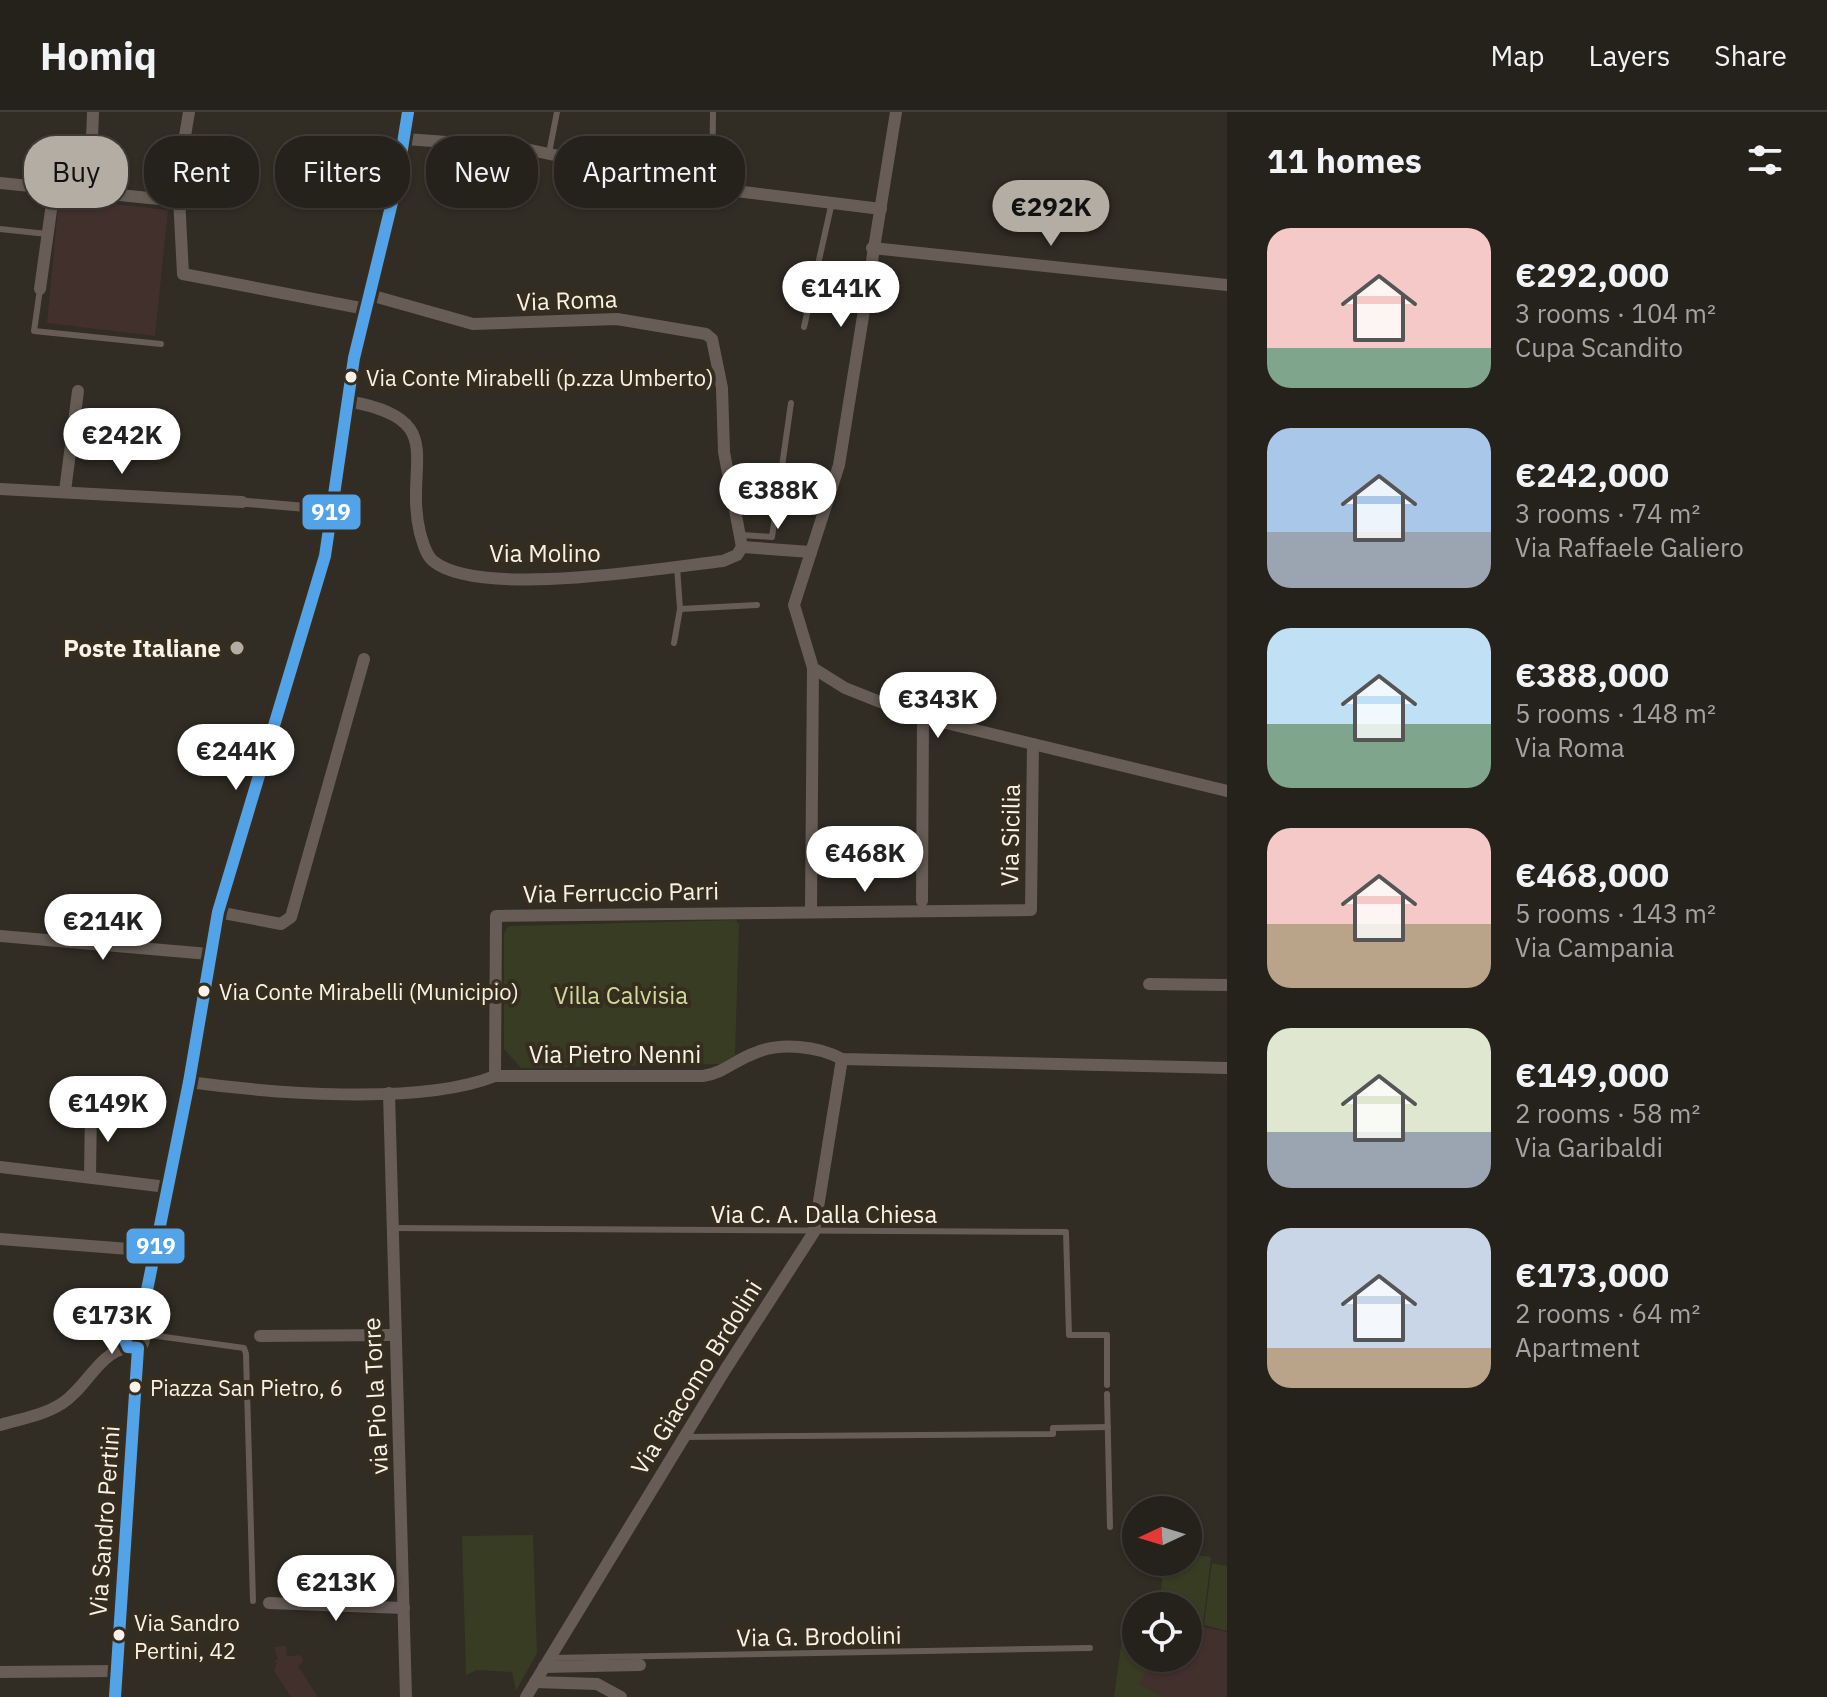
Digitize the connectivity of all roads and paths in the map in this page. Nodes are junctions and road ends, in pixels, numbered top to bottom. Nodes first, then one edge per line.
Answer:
1 (93, 112) edge
2 (189, 112) edge
3 (408, 112) edge
4 (557, 112) edge
5 (713, 112) edge
6 (896, 112) edge
7 (92, 136) edge
8 (185, 136) edge
9 (405, 136) edge
10 (713, 136) edge
11 (410, 139) edge
12 (549, 153) junction
13 (554, 154) edge
14 (0, 183) edge
15 (24, 186) edge
16 (745, 192) edge
17 (832, 202) junction
18 (51, 208) edge
19 (179, 208) edge
20 (390, 208) edge
21 (881, 209) junction
22 (0, 229) edge
23 (47, 234) junction
24 (872, 248) junction
25 (1227, 285) edge
26 (40, 289) joint
27 (370, 295) junction
28 (366, 309) junction
29 (804, 327) dead end
30 (161, 344) dead end
31 (78, 391) dead end
32 (347, 401) junction
33 (791, 403) dead end
34 (0, 489) edge
35 (65, 491) junction
36 (242, 502) joint
37 (323, 510) junction
38 (742, 541) junction
39 (811, 552) junction
40 (677, 567) junction
41 (757, 605) dead end
42 (680, 609) junction
43 (674, 643) dead end
44 (364, 659) dead end
45 (813, 668) junction
46 (923, 717) junction
47 (1033, 744) junction
48 (1227, 791) edge
49 (920, 907) junction
50 (811, 911) junction
51 (218, 912) junction
52 (0, 936) edge
53 (209, 954) junction
54 (1149, 984) dead end
55 (1227, 985) edge
56 (842, 1059) junction
57 (1227, 1068) edge
58 (495, 1076) junction
59 (189, 1082) junction
60 (389, 1093) junction
61 (91, 1109) dead end
62 (0, 1167) edge
63 (90, 1177) junction
64 (167, 1187) junction
65 (391, 1228) junction
66 (814, 1232) junction
67 (0, 1239) edge
68 (154, 1248) junction
69 (126, 1332) junction
70 (143, 1334) junction
71 (393, 1335) junction
72 (260, 1336) dead end
73 (133, 1348) junction
74 (1107, 1385) dead end
75 (1107, 1394) dead end
76 (0, 1425) edge
77 (1108, 1427) junction
78 (684, 1437) junction
79 (1110, 1527) dead end
80 (253, 1601) dead end
81 (269, 1603) dead end
82 (404, 1608) junction
83 (1090, 1648) dead end
84 (546, 1662) junction
85 (640, 1665) dead end
86 (116, 1671) junction
87 (0, 1672) edge
88 (535, 1682) junction
89 (115, 1697) edge
90 (406, 1697) edge
91 (526, 1697) edge
92 (621, 1697) edge

1 - 7 street
2 - 8 street
3 - 9 street
4 - 12 lane
5 - 10 lane
6 - 21 street
11 - 12 street
12 - 13 street
14 - 15 street
16 - 17 street
17 - 21 street
17 - 29 lane
18 - 23 street
19 - 28 street
20 - 27 street
21 - 24 street
22 - 23 lane
23 - 26 street
24 - 25 street
24 - 39 street
26 - 30 lane
27 - 28 street
27 - 38 street, Via Roma
28 - 32 street
31 - 35 street
32 - 37 street
32 - 40 street, Via Molino
33 - 38 lane
34 - 35 street
35 - 36 street
36 - 37 street
37 - 51 street
38 - 39 street
38 - 40 street, Via Molino
39 - 45 street
40 - 42 lane
41 - 42 lane
42 - 43 lane
44 - 51 street
45 - 46 street
45 - 50 street
46 - 47 street
46 - 49 street
47 - 48 street
47 - 49 street, Via Sicilia
49 - 50 street
50 - 58 street, Via Ferruccio Parri
51 - 53 street
52 - 53 street
53 - 59 street
54 - 55 street
56 - 57 street, Via Pietro Nenni
56 - 58 street, Via Pietro Nenni
56 - 66 street, Via Giacomo Brdolini
58 - 60 street, Via Pietro Nenni
59 - 60 street, Via Pietro Nenni
59 - 64 street
60 - 65 street, via Pio la Torre
61 - 63 street
62 - 63 street
63 - 64 street
64 - 68 street
65 - 66 lane, Via C. A. Dalla Chiesa
65 - 71 street, via Pio la Torre
66 - 74 lane, Via C. A. Dalla Chiesa
66 - 78 street, Via Giacomo Brdolini
67 - 68 street
68 - 69 street
69 - 70 street
69 - 73 street
70 - 73 street
70 - 80 lane
71 - 72 street
71 - 82 street, via Pio la Torre
73 - 76 street
73 - 86 street, Via Sandro Pertini
75 - 77 lane
77 - 78 lane
77 - 79 lane
78 - 84 street, Via Giacomo Brdolini
81 - 82 street
82 - 90 street, via Pio la Torre
83 - 84 lane, Via G. Brodolini
84 - 85 street
84 - 88 street, Via Giacomo Brdolini
86 - 87 street
86 - 89 street, Via Sandro Pertini
88 - 91 street, Via Giacomo Brdolini
88 - 92 street

